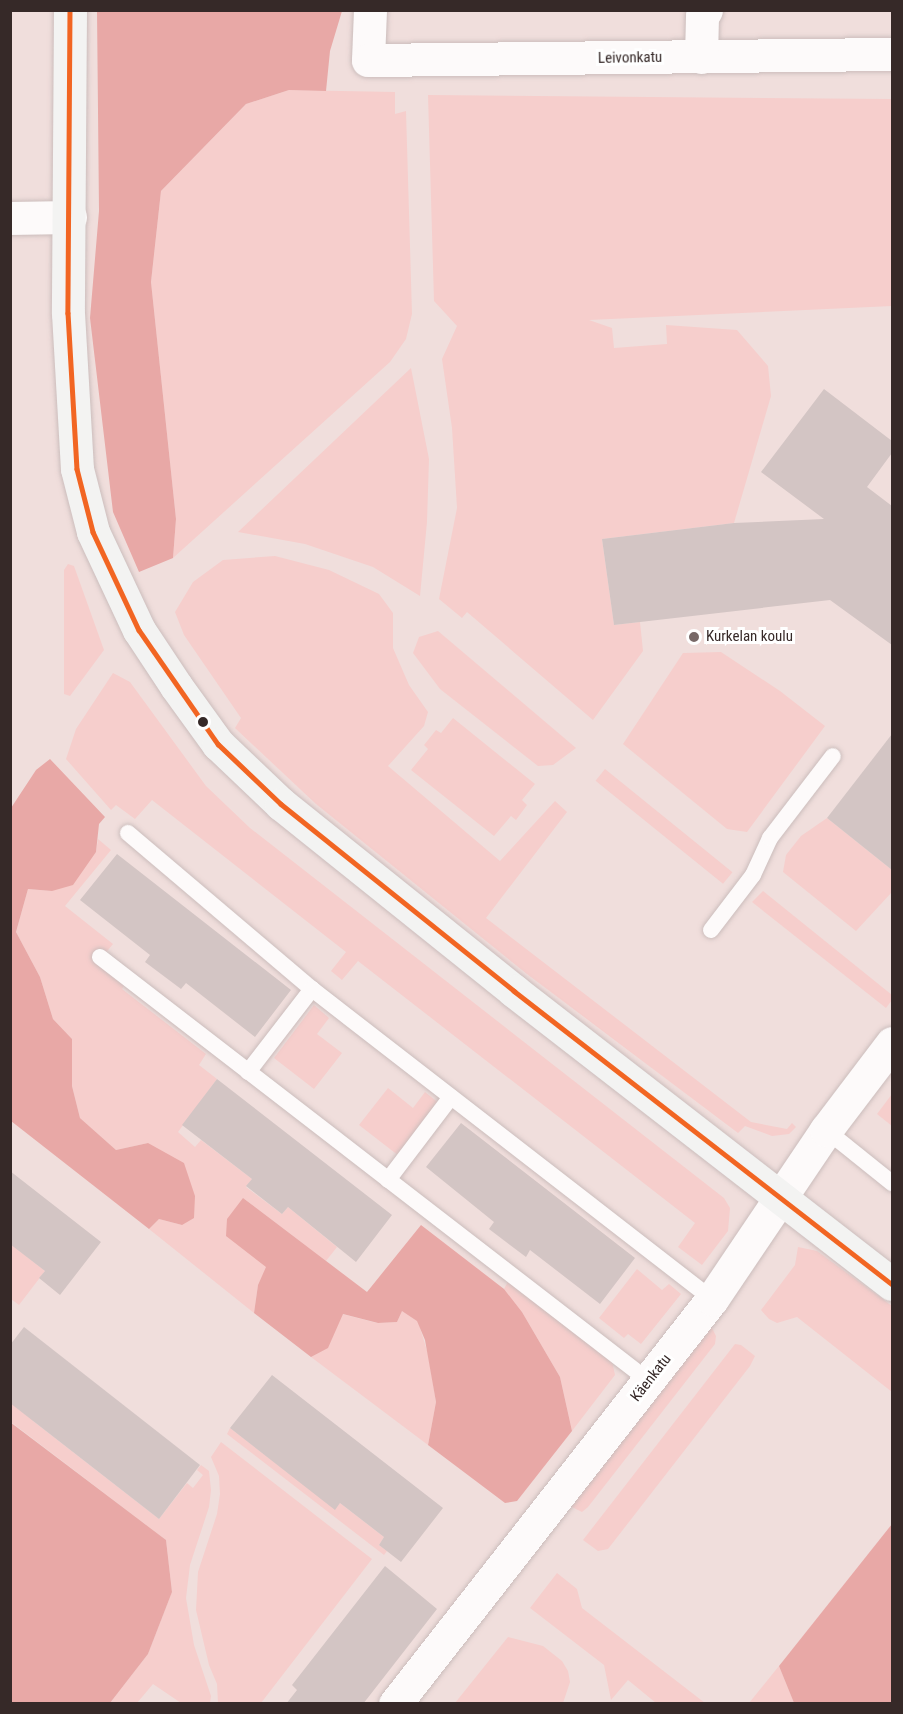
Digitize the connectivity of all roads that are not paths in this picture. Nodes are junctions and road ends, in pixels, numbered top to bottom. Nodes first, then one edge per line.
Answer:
1 (70, 10) edge
2 (370, 10) edge
3 (706, 10) edge
4 (892, 54) edge
5 (701, 57) junction
6 (70, 217) junction
7 (10, 218) edge
8 (833, 756) dead end
9 (128, 833) dead end
10 (711, 930) dead end
11 (100, 957) dead end
12 (312, 989) junction
13 (892, 1043) edge
14 (248, 1072) junction
15 (452, 1097) junction
16 (826, 1130) junction
17 (388, 1180) junction
18 (892, 1183) edge
19 (780, 1196) junction
20 (892, 1284) edge
21 (712, 1299) junction
22 (649, 1381) junction
23 (395, 1704) edge

1 - 6 street
2 - 5 street, Leivonkatu
3 - 5 street
4 - 5 street, Leivonkatu
6 - 7 street
6 - 19 street
8 - 10 lane
9 - 12 lane
11 - 14 lane
12 - 14 lane
12 - 15 lane
13 - 16 street, Käenkatu
14 - 17 lane
15 - 17 lane
15 - 21 lane
16 - 18 lane
16 - 19 street, Käenkatu
17 - 22 lane
19 - 20 street
19 - 21 street, Käenkatu
21 - 22 street, Käenkatu
22 - 23 street, Käenkatu

